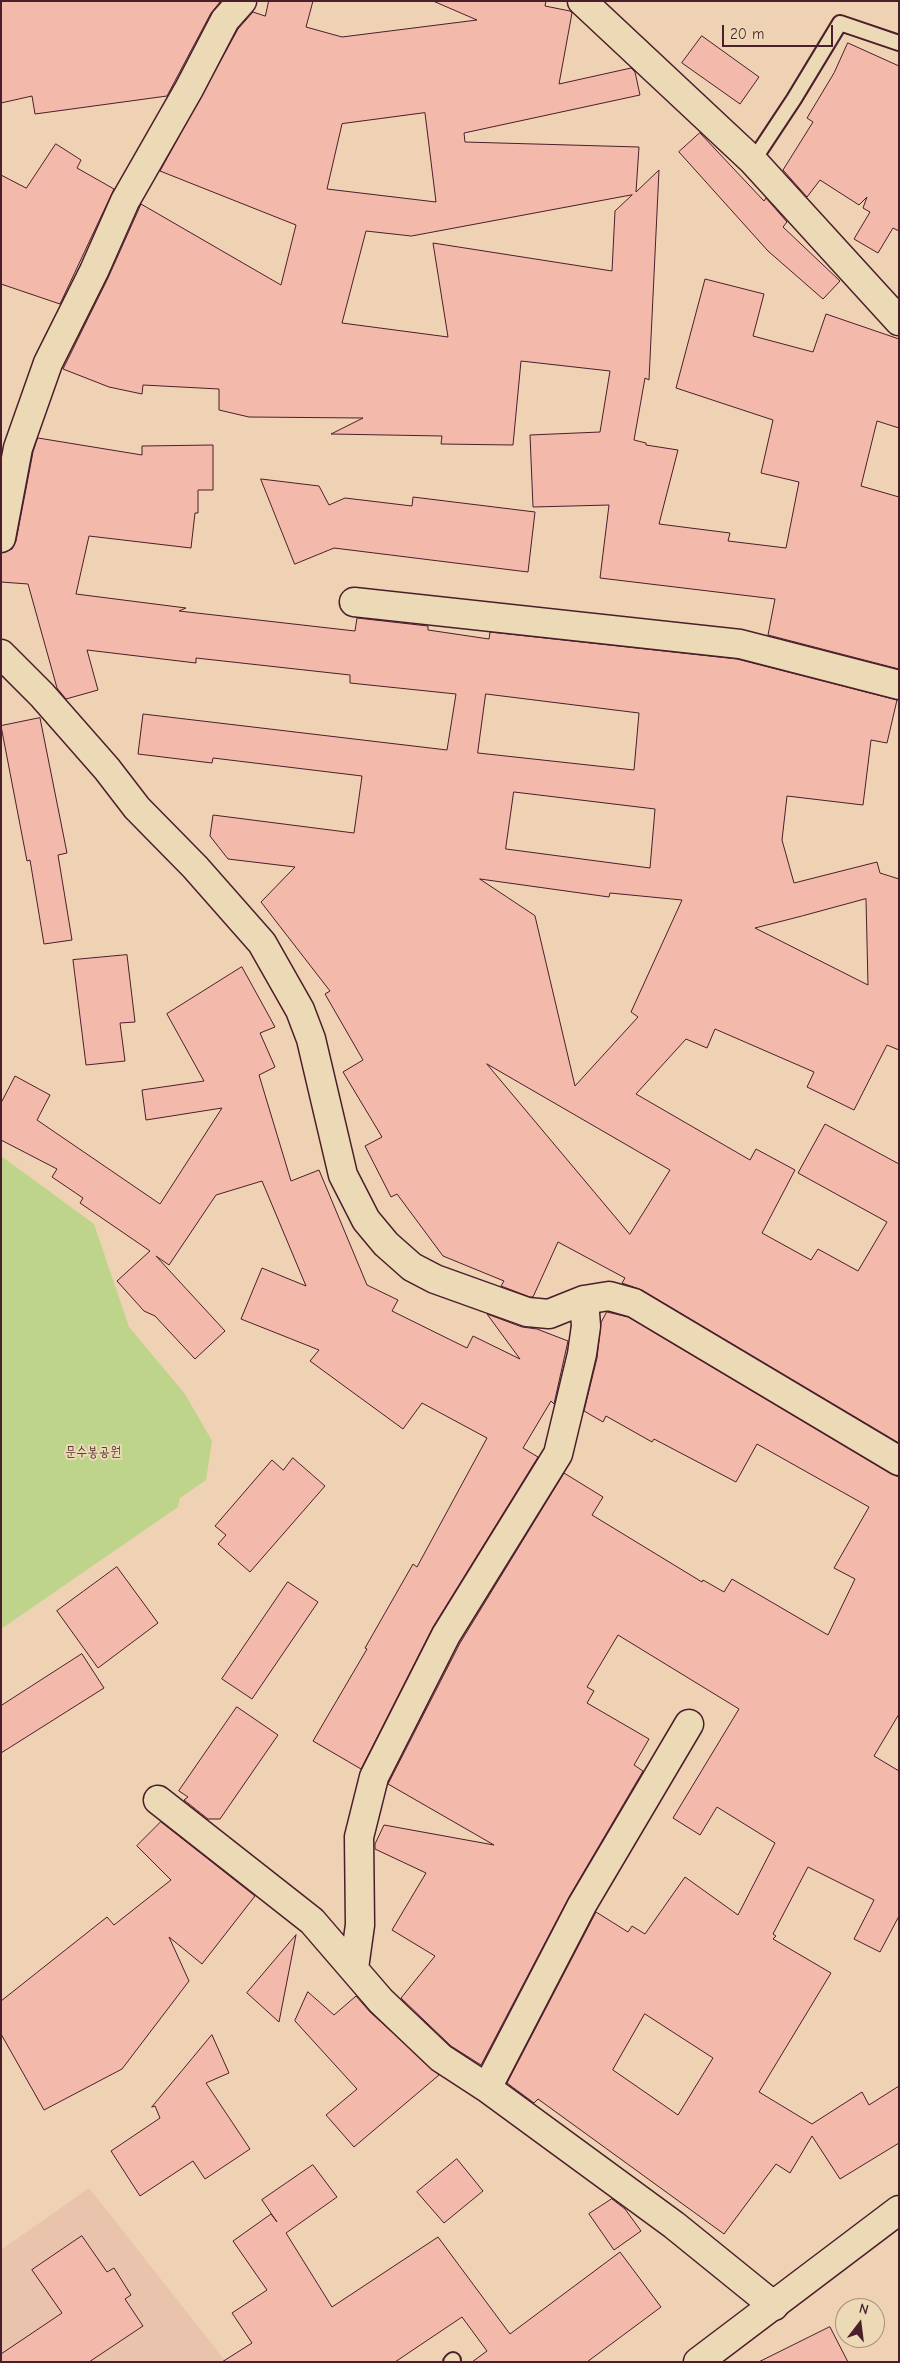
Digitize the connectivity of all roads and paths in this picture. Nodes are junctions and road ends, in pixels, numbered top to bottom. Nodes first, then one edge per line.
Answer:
1 (242, 1) edge
2 (582, 1) edge
3 (899, 43) edge
4 (753, 161) junction
5 (899, 321) edge
6 (1, 538) edge
7 (354, 602) dead end
8 (1, 654) edge
9 (899, 685) edge
10 (584, 1300) junction
11 (899, 1461) edge
12 (689, 1724) dead end
13 (158, 1800) dead end
14 (354, 1968) junction
15 (487, 2088) junction
16 (899, 2210) edge
17 (774, 2306) junction
18 (698, 2362) edge

1 - 6 street
2 - 4 street
3 - 4 lane
4 - 5 street
7 - 9 street
8 - 10 street
10 - 11 street
10 - 14 street
12 - 15 street
13 - 14 street
14 - 15 street
15 - 17 street
16 - 17 street
17 - 18 street

